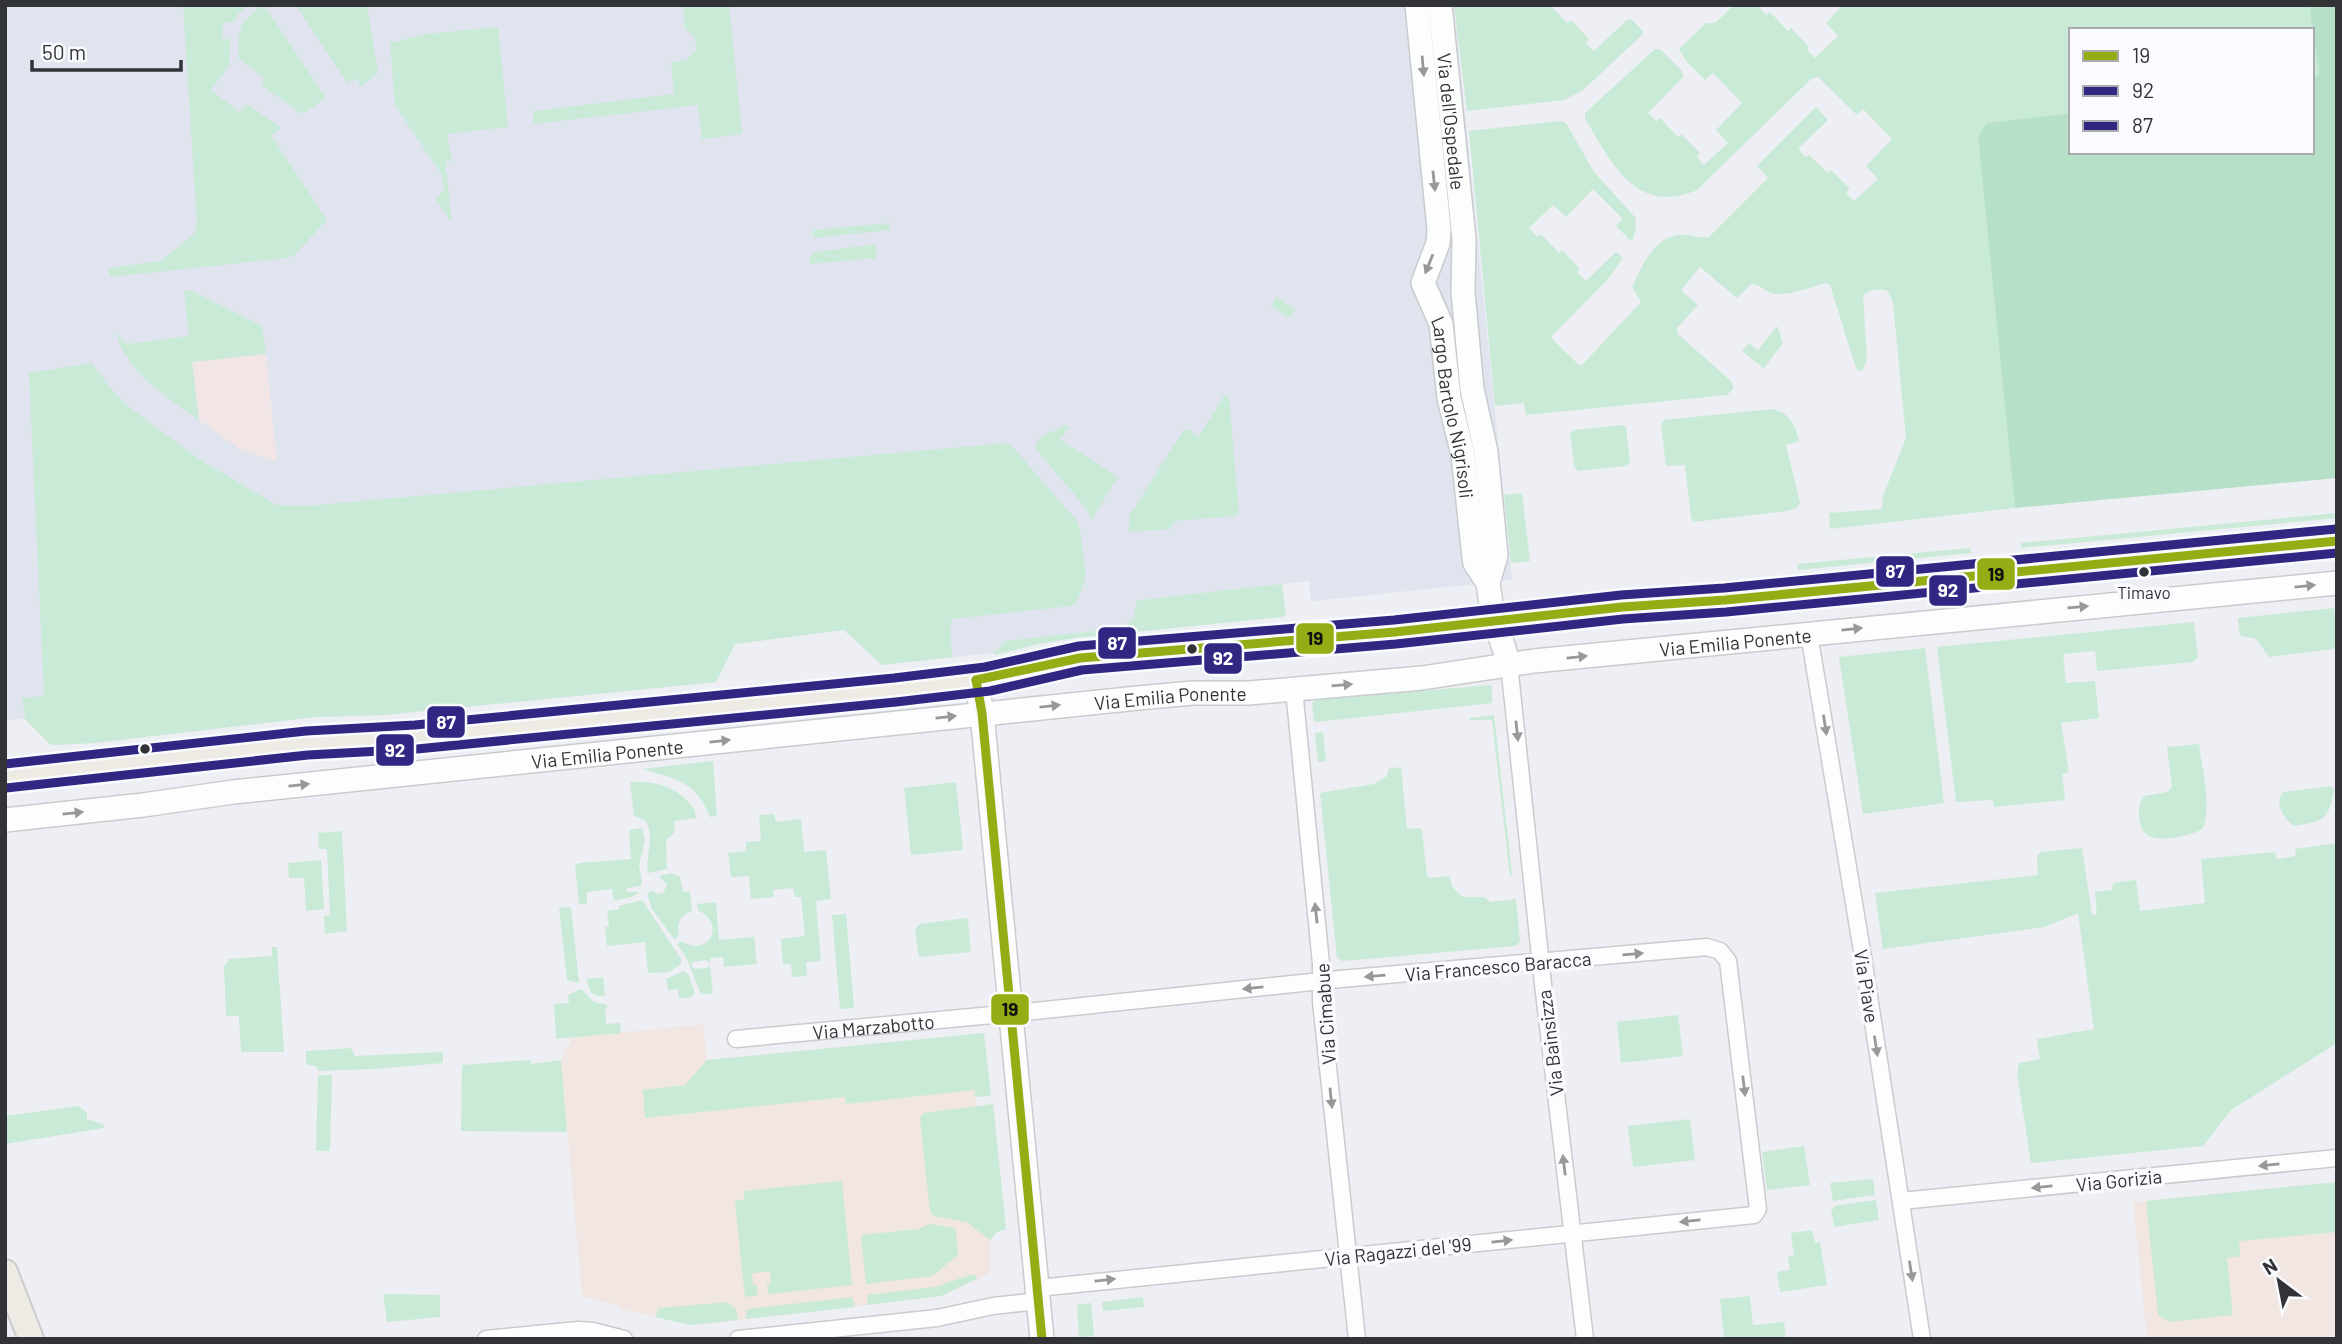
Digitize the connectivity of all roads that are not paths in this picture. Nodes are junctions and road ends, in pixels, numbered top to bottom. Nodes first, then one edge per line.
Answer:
1 (1417, 5) edge
2 (1440, 5) edge
3 (1439, 236) joint
4 (1464, 239) joint
5 (2337, 541) edge
6 (1488, 583) junction
7 (2337, 583) edge
8 (1495, 621) junction
9 (1809, 634) junction
10 (1509, 664) junction
11 (976, 680) junction
12 (1294, 689) junction
13 (982, 713) junction
14 (5, 776) edge
15 (5, 820) edge
16 (1541, 962) junction
17 (1321, 981) junction
18 (1010, 1013) junction
19 (736, 1039) dead end
20 (2337, 1158) edge
21 (1901, 1201) junction
22 (1757, 1213) joint
23 (1572, 1233) junction
24 (1348, 1257) junction
25 (5, 1272) edge
26 (1038, 1294) junction
27 (599, 1336) edge
28 (31, 1339) edge
29 (486, 1339) edge
30 (624, 1339) edge
31 (738, 1339) edge
32 (1042, 1339) edge
33 (1357, 1339) edge
34 (1585, 1339) edge
35 (1922, 1339) edge

1 -> 3 street, Via dell'Ospedale
2 - 4 street, Via dell'Ospedale
3 -> 6 street, Largo Bartolo Nigrisoli
4 - 6 street, Largo Bartolo Nigrisoli
5 - 8 main road, Via Emilia Ponente
6 - 8 street, Largo Bartolo Nigrisoli
9 -> 7 street, Via Emilia Ponente
8 - 10 street, Largo Bartolo Nigrisoli
8 - 11 main road, Via Emilia Ponente
10 -> 9 street, Via Emilia Ponente
9 -> 21 street, Via Piave
12 -> 10 street, Via Emilia Ponente
10 -> 16 street, Via Bainsizza
11 - 13 street
11 - 14 main road, Via Emilia Ponente
13 -> 12 street, Via Emilia Ponente
17 -> 12 street, Via Cimabue
15 -> 13 street, Via Emilia Ponente
13 - 18 street
16 -> 17 street, Via Francesco Baracca
16 -> 22 street, Via Francesco Baracca
23 -> 16 street, Via Bainsizza
17 -> 18 street, Via Francesco Baracca
17 -> 24 street, Via Cimabue
18 - 19 street, Via Marzabotto
18 - 26 street
20 -> 21 street, Via Gorizia
21 -> 35 street, Via Piave
22 -> 23 street, Via Ragazzi del '99
24 -> 23 street, Via Ragazzi del '99
23 - 34 street, Via Bainsizza
26 -> 24 street, Via Ragazzi del '99
24 - 33 street, Via Cimabue
25 - 28 main road
26 - 31 street, Via Ragazzi del '99
26 - 32 street
27 - 29 street
27 - 30 street

